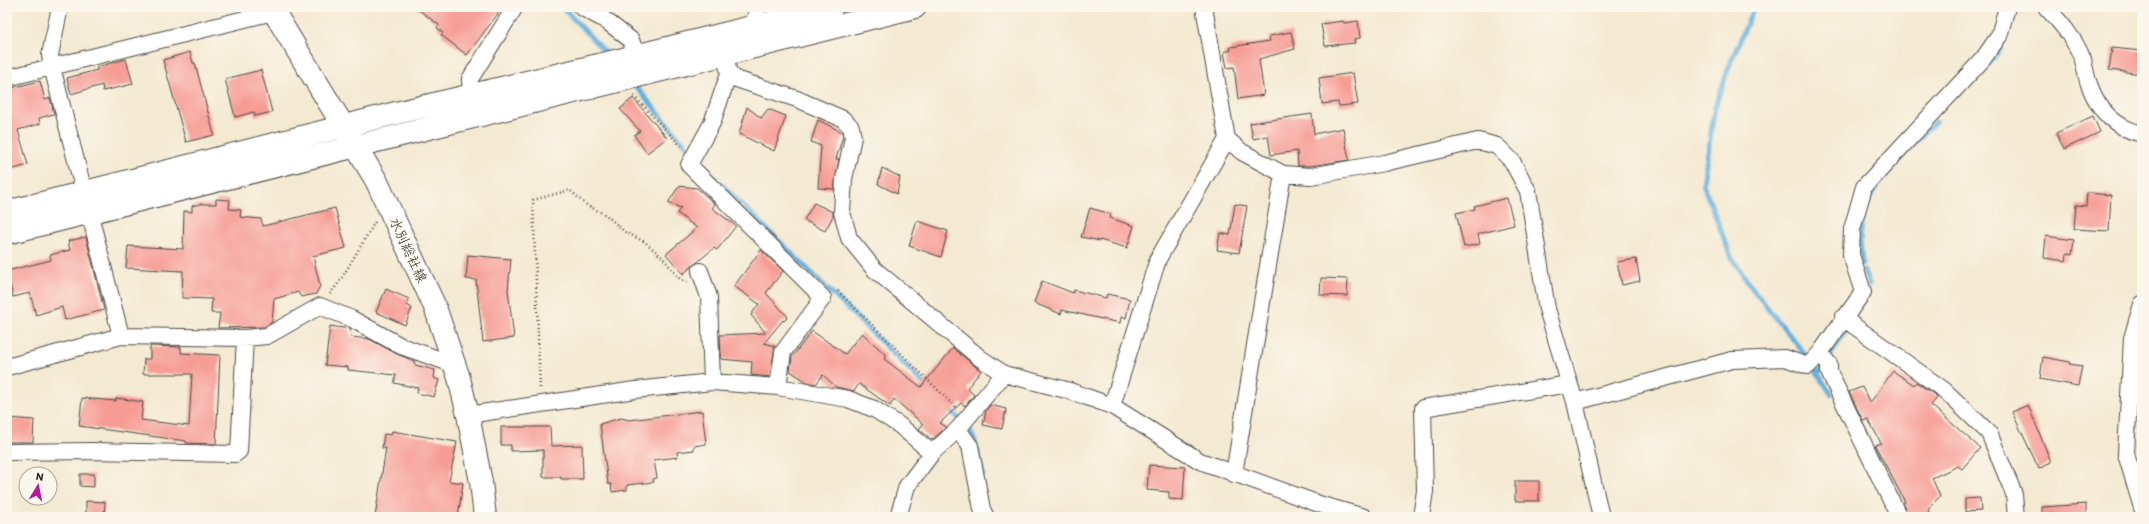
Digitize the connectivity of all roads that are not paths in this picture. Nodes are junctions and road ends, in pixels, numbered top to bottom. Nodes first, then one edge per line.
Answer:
1 (60, 7) edge
2 (515, 7) edge
3 (581, 7) edge
4 (832, 7) edge
5 (915, 7) edge
6 (1204, 7) edge
7 (2007, 7) edge
8 (2046, 7) edge
9 (272, 10) edge
10 (600, 12) edge
11 (756, 17) edge
12 (725, 54) junction
13 (52, 67) junction
14 (628, 72) junction
15 (7, 78) edge
16 (471, 95) junction
17 (343, 126) junction
18 (2142, 134) edge
19 (1227, 139) junction
20 (356, 146) junction
21 (1283, 174) junction
22 (87, 202) junction
23 (7, 212) edge
24 (7, 233) edge
25 (700, 272) dead end
26 (2142, 304) edge
27 (1843, 318) junction
28 (121, 336) junction
29 (245, 338) junction
30 (1819, 359) junction
31 (455, 365) junction
32 (7, 367) edge
33 (1004, 374) junction
34 (712, 382) junction
35 (1569, 384) junction
36 (778, 388) junction
37 (1575, 402) junction
38 (1112, 406) junction
39 (468, 415) junction
40 (962, 424) junction
41 (7, 452) edge
42 (932, 453) junction
43 (1234, 474) junction
44 (2142, 508) edge
45 (485, 517) edge
46 (898, 517) edge
47 (986, 517) edge
48 (1364, 517) edge
49 (1421, 517) edge
50 (1601, 517) edge
51 (1899, 517) edge
52 (2016, 517) edge

1 - 13 street
2 - 16 street
3 - 10 street
4 - 11 street
5 - 12 street
6 - 19 street
7 - 27 street
8 - 18 street
9 - 13 street
9 - 17 street, 水別総社線
10 - 14 street
11 - 12 street
12 - 14 street
12 - 33 street
12 - 36 street
13 - 15 street
13 - 22 street
14 - 16 street
14 - 20 street
16 - 17 street
17 - 20 street, 水別総社線
17 - 22 street
19 - 21 street
19 - 38 street
20 - 22 street
20 - 31 street, 水別総社線
21 - 35 street
21 - 43 street
22 - 23 street
22 - 24 street
22 - 28 street
25 - 34 street
26 - 44 street
27 - 30 street
27 - 52 street
28 - 29 street
28 - 32 street
29 - 31 street
29 - 41 street
30 - 37 street
30 - 51 street
31 - 39 street, 水別総社線
33 - 38 street
33 - 40 street
34 - 36 street
34 - 39 street
35 - 37 street
35 - 49 street
36 - 42 street
37 - 50 street
38 - 43 street
39 - 45 street, 水別総社線
40 - 42 street
40 - 47 street
42 - 46 street
43 - 48 street

